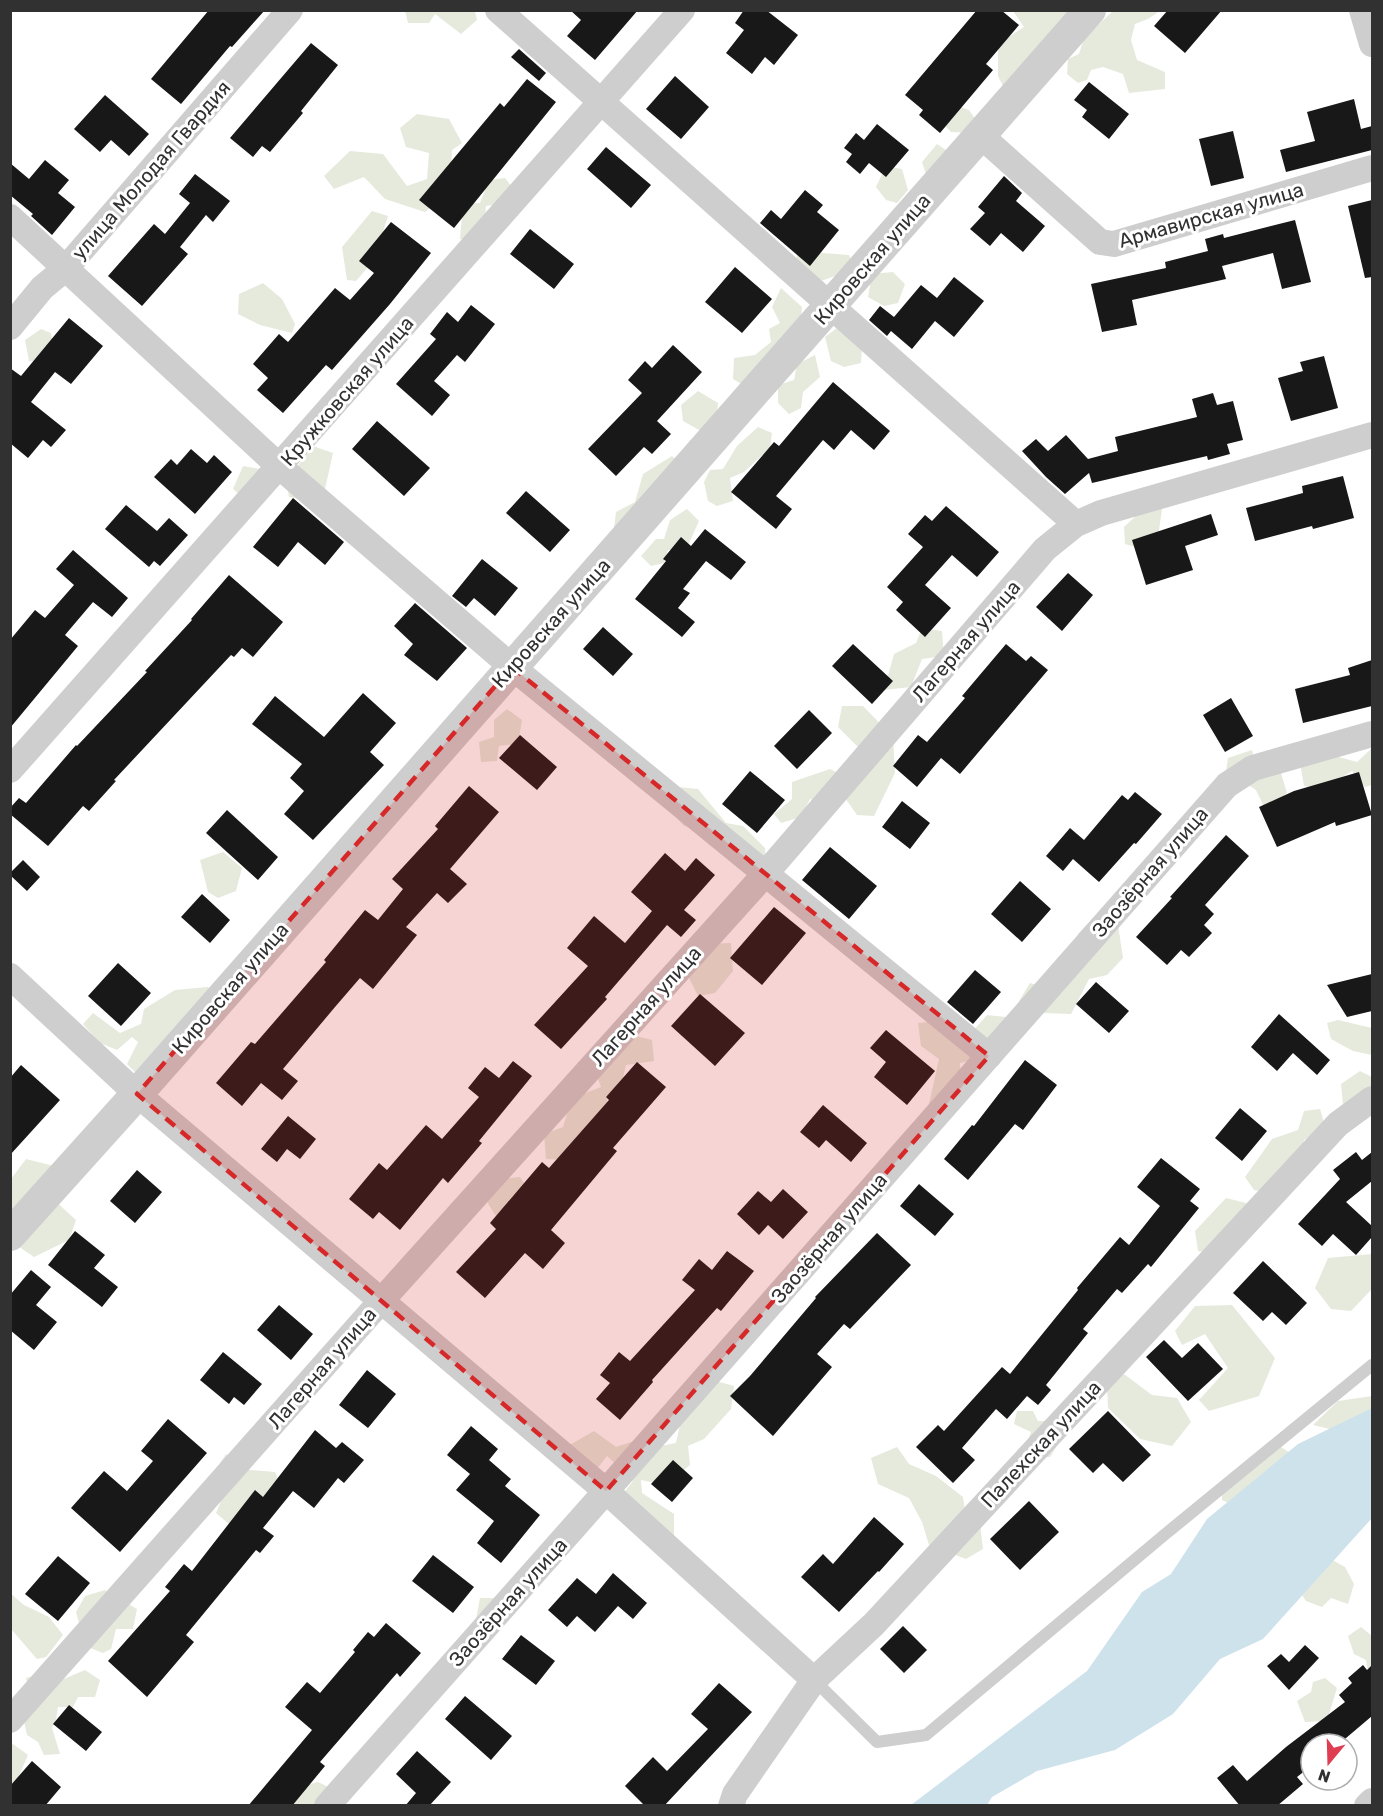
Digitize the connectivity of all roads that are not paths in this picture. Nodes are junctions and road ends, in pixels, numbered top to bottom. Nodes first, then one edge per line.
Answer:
1 (290, 10) edge
2 (498, 10) edge
3 (682, 10) edge
4 (1090, 10) edge
5 (1362, 10) edge
6 (1372, 44) edge
7 (601, 104) junction
8 (980, 135) junction
9 (1372, 168) edge
10 (10, 217) edge
11 (66, 268) junction
12 (831, 307) junction
13 (10, 327) edge
14 (1372, 435) edge
15 (280, 467) junction
16 (1076, 524) junction
17 (512, 667) junction
18 (1372, 734) edge
19 (10, 770) edge
20 (766, 873) junction
21 (10, 976) edge
22 (989, 1056) junction
23 (137, 1094) junction
24 (1372, 1099) edge
25 (10, 1235) edge
26 (382, 1300) junction
27 (1372, 1365) edge
28 (606, 1491) junction
29 (814, 1680) junction
30 (10, 1720) edge
31 (1372, 1802) edge
32 (327, 1806) edge
33 (731, 1806) edge
34 (1367, 1806) edge

1 - 11 street, улица Молодая Гвардия
2 - 7 street
3 - 7 street, Кружковская улица
4 - 8 street, Кировская улица
5 - 6 street
7 - 12 street
7 - 15 street, Кружковская улица
8 - 9 street, Армавирская улица
8 - 12 street, Кировская улица
10 - 11 street
11 - 13 street, улица Молодая Гвардия
11 - 15 street
12 - 16 street
12 - 17 street, Кировская улица
14 - 16 street, Лагерная улица
15 - 17 street
15 - 19 street, Кружковская улица
16 - 20 street, Лагерная улица
17 - 20 street
17 - 23 street, Кировская улица
18 - 22 street, Заозёрная улица
20 - 22 street
20 - 26 street, Лагерная улица
21 - 23 street
22 - 28 street, Заозёрная улица
23 - 25 street, Кировская улица
23 - 26 street
24 - 29 street, Палехская улица
26 - 28 street
26 - 30 street, Лагерная улица
27 - 29 lane
28 - 29 street
28 - 32 street, Заозёрная улица
29 - 33 street, Палехская улица
31 - 34 street

